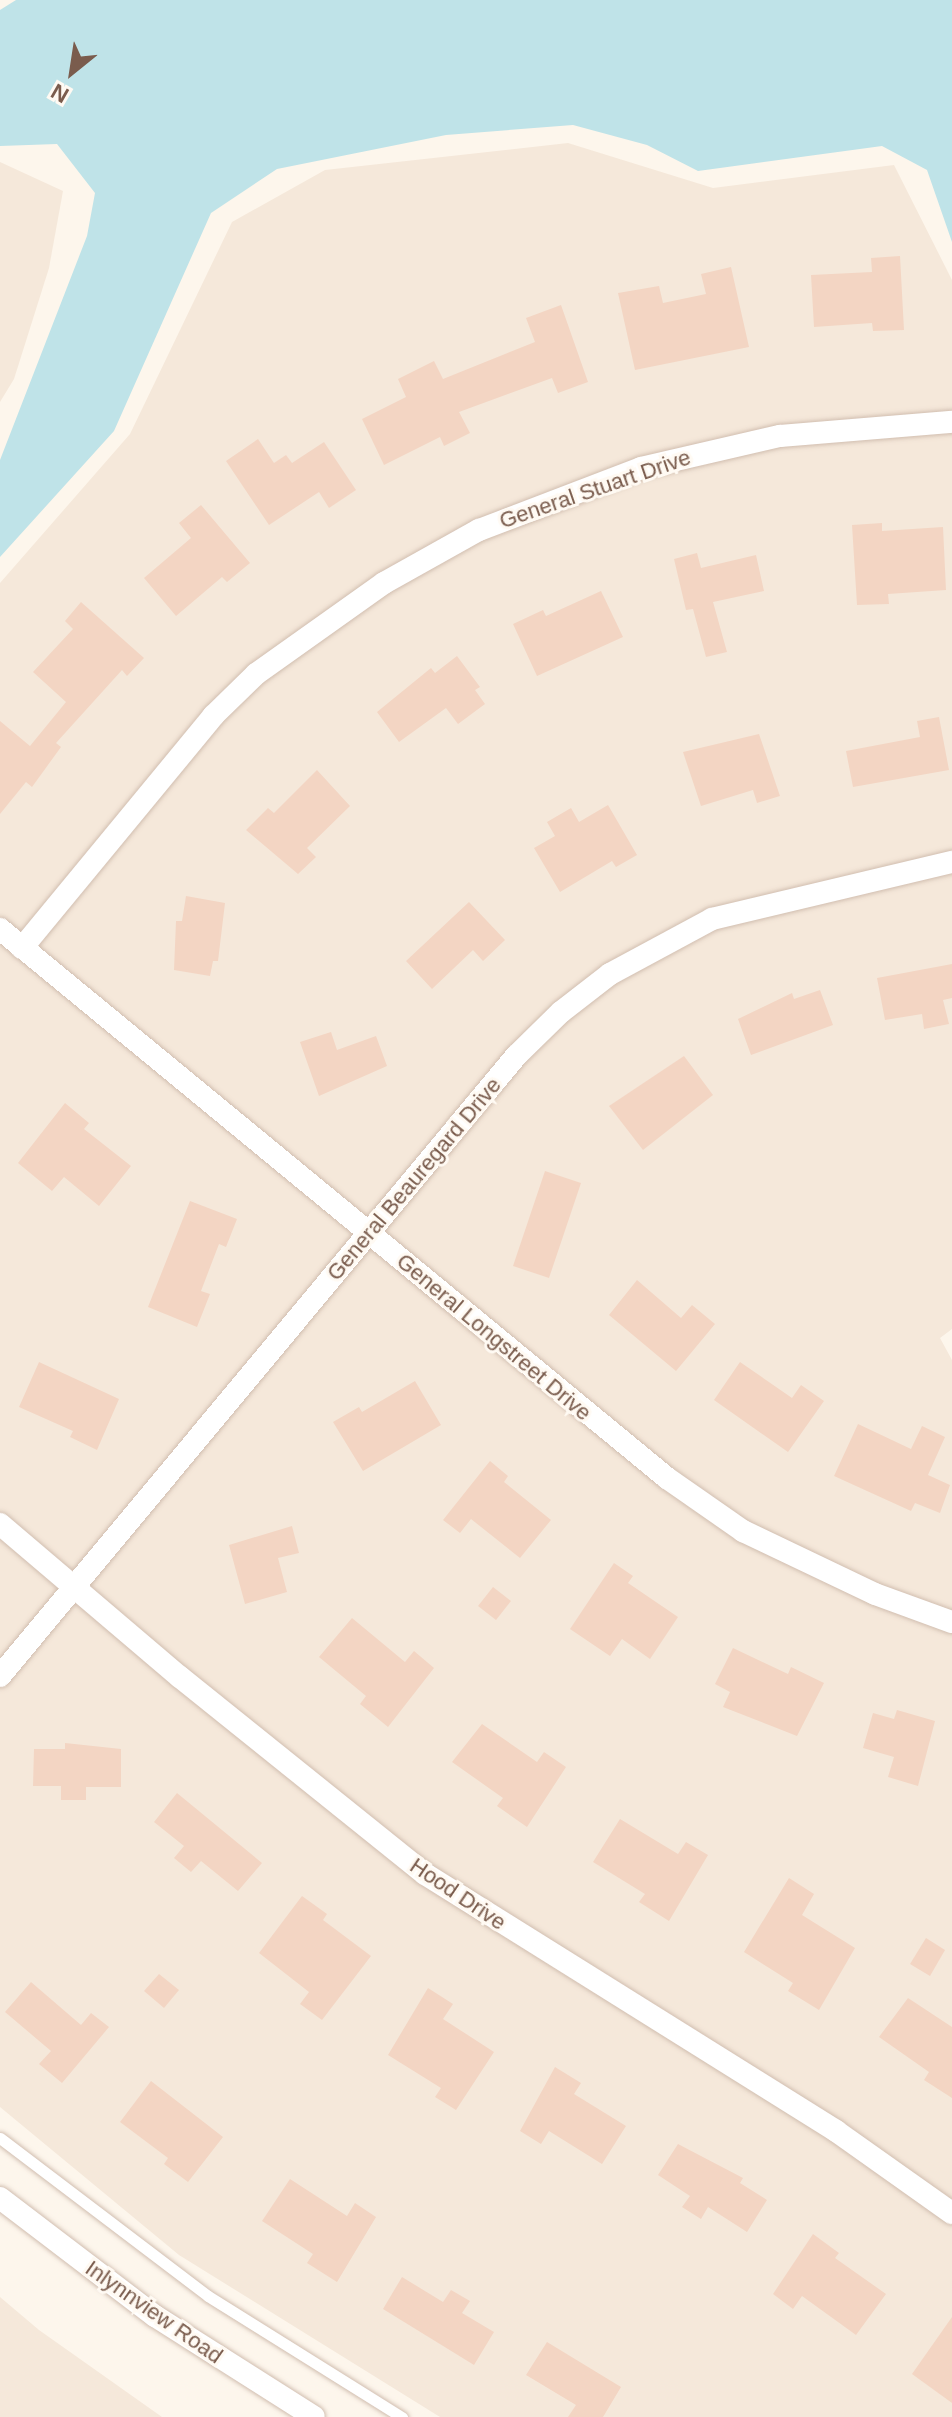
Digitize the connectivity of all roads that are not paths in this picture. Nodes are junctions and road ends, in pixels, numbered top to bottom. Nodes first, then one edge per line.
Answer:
1 (952, 422) edge
2 (952, 862) edge
3 (0, 929) edge
4 (22, 948) junction
5 (369, 1232) junction
6 (0, 1524) edge
7 (74, 1585) junction
8 (952, 1622) edge
9 (0, 1676) edge
10 (0, 2138) edge
11 (0, 2198) edge
12 (952, 2213) edge
13 (314, 2417) edge
14 (402, 2417) edge

1 - 4 street, General Stuart Drive
2 - 5 street, General Beauregard Drive
3 - 4 street, General Longstreet Drive
4 - 5 street, General Longstreet Drive
5 - 7 street, General Beauregard Drive
5 - 8 street, General Longstreet Drive
6 - 7 street, Hood Drive
7 - 9 street, General Beauregard Drive
7 - 12 street, Hood Drive
10 - 14 lane
11 - 13 street, Inlynnview Road

